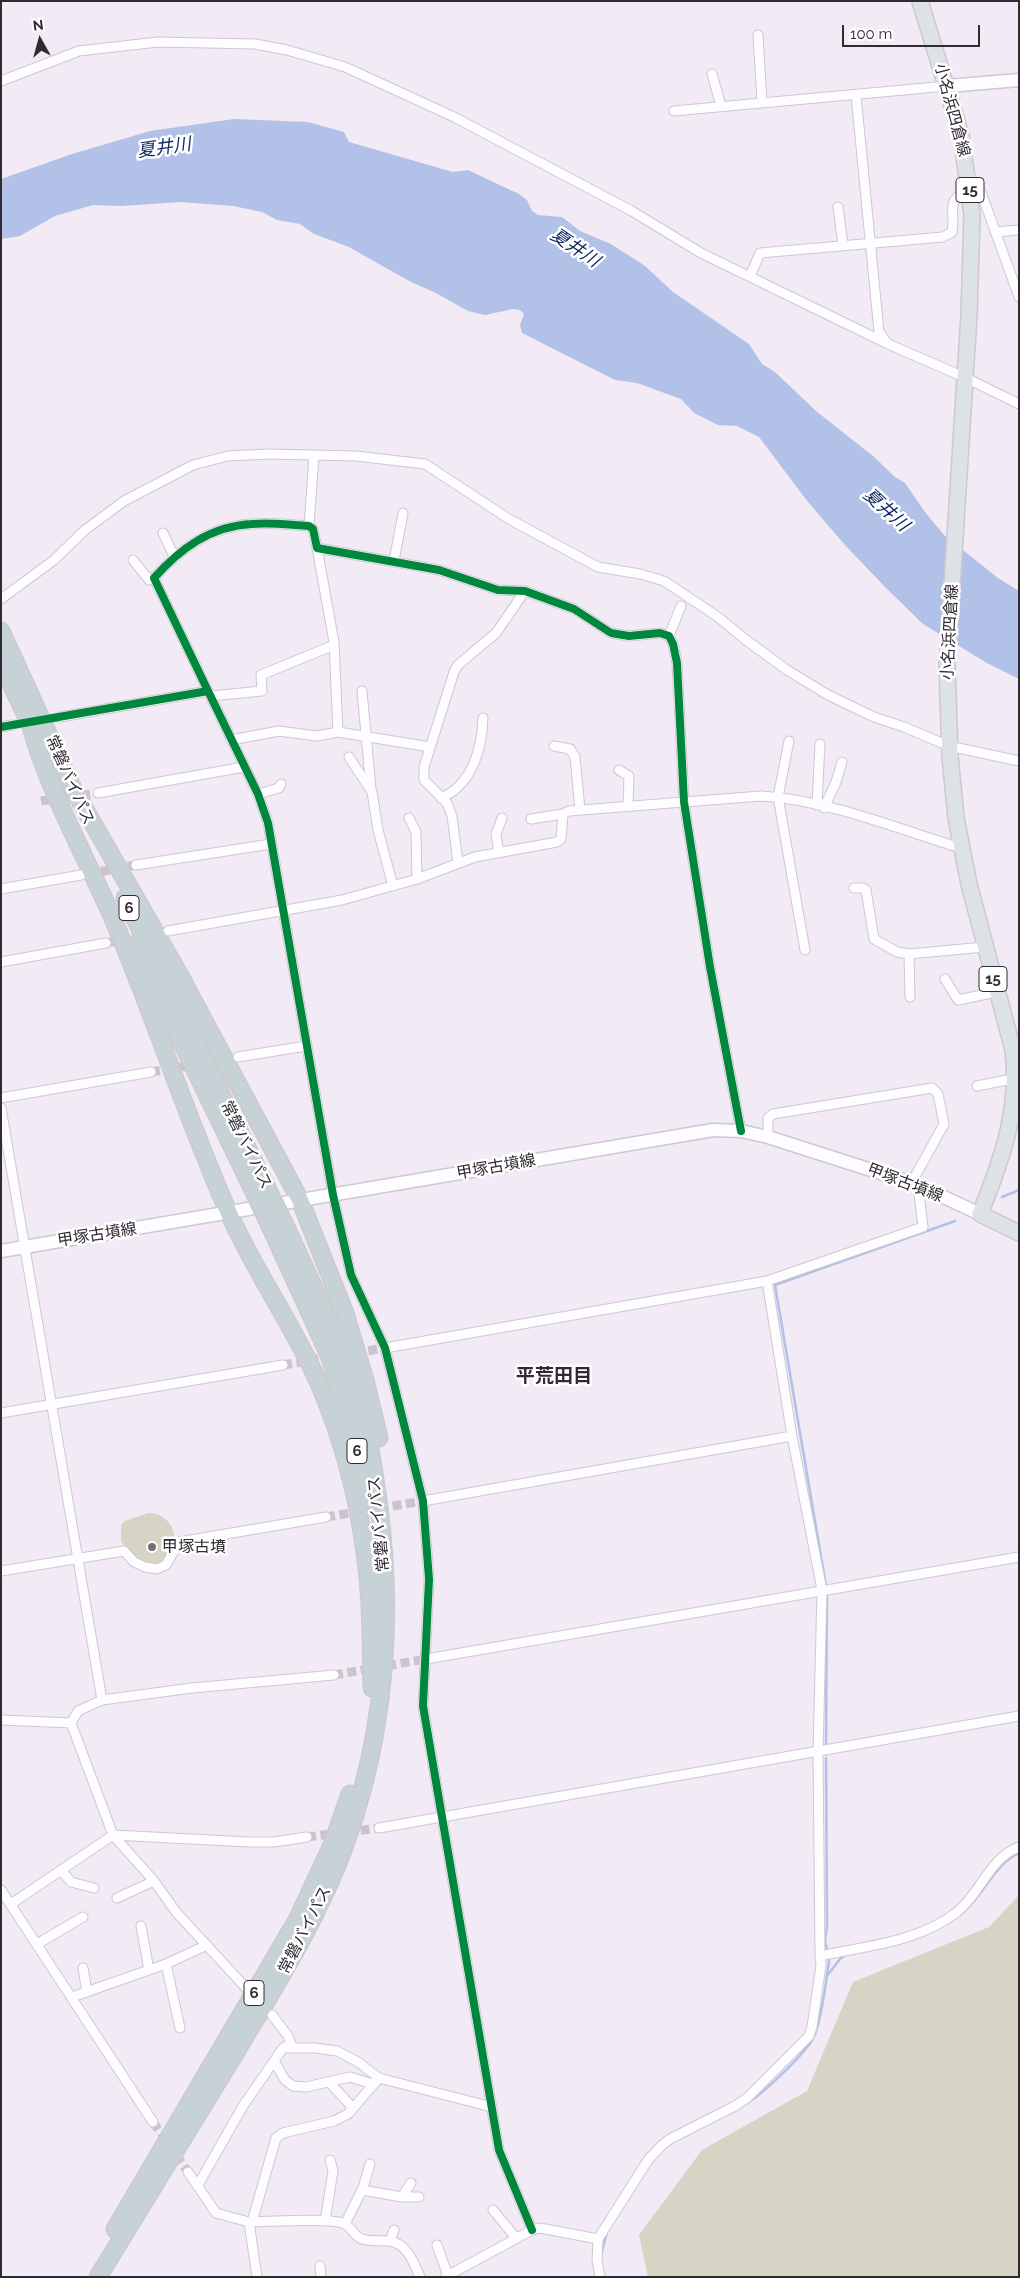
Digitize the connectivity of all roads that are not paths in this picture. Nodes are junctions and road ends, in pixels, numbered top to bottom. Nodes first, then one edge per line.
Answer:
1 (920, 1) edge
2 (758, 35) dead end
3 (712, 74) dead end
4 (1019, 80) edge
5 (1, 81) edge
6 (947, 86) junction
7 (856, 95) junction
8 (762, 103) junction
9 (721, 106) junction
10 (674, 111) dead end
11 (968, 173) junction
12 (970, 191) junction
13 (838, 207) dead end
14 (1019, 230) edge
15 (995, 232) junction
16 (870, 243) junction
17 (843, 245) junction
18 (750, 276) junction
19 (1019, 297) edge
20 (888, 344) junction
21 (964, 381) junction
22 (1019, 404) edge
23 (314, 456) junction
24 (403, 513) dead end
25 (309, 526) junction
26 (164, 533) dead end
27 (317, 548) junction
28 (175, 558) junction
29 (133, 560) dead end
30 (394, 561) junction
31 (149, 580) dead end
32 (526, 591) junction
33 (1, 599) edge
34 (681, 606) dead end
35 (1, 631) edge
36 (669, 636) junction
37 (334, 645) junction
38 (1, 662) edge
39 (362, 691) dead end
40 (209, 693) junction
41 (60, 717) tunnel mouth
42 (483, 718) dead end
43 (30, 723) junction
44 (12, 725) tunnel mouth
45 (1, 727) edge
46 (338, 732) junction
47 (366, 737) junction
48 (231, 740) junction
49 (789, 740) dead end
50 (949, 743) junction
51 (820, 744) dead end
52 (554, 746) dead end
53 (430, 747) junction
54 (349, 757) dead end
55 (1019, 761) edge
56 (842, 762) dead end
57 (244, 767) junction
58 (619, 770) dead end
59 (71, 784) junction
60 (280, 784) dead end
61 (372, 792) junction
62 (98, 793) tunnel mouth
63 (258, 794) junction
64 (778, 797) junction
65 (441, 798) junction
66 (684, 802) junction
67 (628, 806) junction
68 (820, 806) junction
69 (580, 810) junction
70 (563, 814) junction
71 (409, 818) dead end
72 (502, 818) dead end
73 (531, 819) dead end
74 (271, 844) junction
75 (961, 848) junction
76 (499, 853) junction
77 (458, 862) junction
78 (136, 865) tunnel mouth
79 (81, 875) tunnel mouth
80 (417, 879) junction
81 (393, 886) junction
82 (854, 888) dead end
83 (1, 890) edge
84 (284, 912) junction
85 (168, 931) dead end
86 (106, 942) tunnel mouth
87 (984, 948) junction
88 (805, 950) dead end
89 (909, 954) junction
90 (1, 962) edge
91 (945, 979) dead end
92 (996, 992) junction
93 (910, 997) dead end
94 (306, 1046) junction
95 (238, 1057) tunnel mouth
96 (151, 1072) tunnel mouth
97 (1017, 1078) junction
98 (977, 1086) dead end
99 (1, 1098) edge
100 (1, 1108) edge
101 (1015, 1121) edge
102 (740, 1131) junction
103 (768, 1137) junction
104 (257, 1183) junction
105 (914, 1184) junction
106 (333, 1195) junction
107 (300, 1200) junction
108 (228, 1212) junction
109 (980, 1214) junction
110 (278, 1227) junction
111 (1019, 1233) edge
112 (26, 1246) junction
113 (1, 1251) edge
114 (767, 1281) junction
115 (385, 1348) junction
116 (283, 1365) tunnel mouth
117 (51, 1404) junction
118 (1, 1413) edge
119 (792, 1436) junction
120 (423, 1501) junction
121 (326, 1517) tunnel mouth
122 (1019, 1557) edge
123 (79, 1559) junction
124 (1, 1572) edge
125 (825, 1590) junction
126 (426, 1659) junction
127 (334, 1675) tunnel mouth
128 (372, 1688) junction
129 (102, 1700) junction
130 (1019, 1716) edge
131 (1, 1720) edge
132 (71, 1722) junction
133 (377, 1722) junction
134 (818, 1752) junction
135 (441, 1818) junction
136 (379, 1828) tunnel mouth
137 (113, 1835) junction
138 (307, 1837) tunnel mouth
139 (1019, 1847) edge
140 (61, 1870) junction
141 (154, 1881) junction
142 (94, 1888) dead end
143 (1, 1890) edge
144 (117, 1898) dead end
145 (11, 1904) junction
146 (83, 1917) dead end
147 (141, 1926) dead end
148 (37, 1944) junction
149 (207, 1945) junction
150 (826, 1955) junction
151 (166, 1964) junction
152 (84, 1968) dead end
153 (149, 1970) junction
154 (247, 1989) dead end
155 (87, 1992) junction
156 (72, 1997) junction
157 (272, 2016) dead end
158 (180, 2028) dead end
159 (283, 2048) junction
160 (274, 2062) junction
161 (376, 2081) junction
162 (330, 2082) junction
163 (492, 2107) junction
164 (354, 2108) junction
165 (153, 2122) tunnel mouth
166 (330, 2160) dead end
167 (370, 2164) dead end
168 (188, 2172) tunnel mouth
169 (410, 2183) dead end
170 (198, 2185) junction
171 (362, 2190) junction
172 (402, 2197) junction
173 (419, 2197) dead end
174 (493, 2210) dead end
175 (325, 2221) junction
176 (250, 2222) junction
177 (345, 2224) junction
178 (394, 2230) dead end
179 (532, 2230) junction
180 (516, 2238) junction
181 (598, 2239) junction
182 (390, 2241) junction
183 (436, 2245) dead end
184 (320, 2266) dead end
185 (447, 2276) edge
186 (87, 2277) edge
187 (98, 2277) edge
188 (256, 2277) edge
189 (321, 2277) edge
190 (420, 2277) edge
191 (600, 2277) edge

1 - 6 main road, 小名浜四倉線 / 15
2 - 8 street
3 - 9 street
4 - 6 main road
5 - 18 street
6 - 7 street
6 - 11 main road, 小名浜四倉線 / 15
7 - 8 street
7 - 16 street
8 - 9 street
9 - 10 street
11 - 12 main road, 小名浜四倉線 / 15
11 - 15 street
12 - 16 street
12 - 21 main road, 小名浜四倉線 / 15
13 - 17 street
14 - 15 street
15 - 19 street
16 - 17 street
16 - 20 street
17 - 18 street
18 - 20 street
20 - 21 street
21 - 22 street
21 - 50 main road, 小名浜四倉線 / 15
23 - 25 street
23 - 33 street
23 - 50 street
24 - 30 street
25 - 27 street
25 - 28 street
26 - 28 street
27 - 30 street
27 - 37 street
28 - 40 street
29 - 31 street
30 - 32 street
32 - 36 street
32 - 53 street
34 - 36 street
35 - 59 highway, 常磐バイパス / 6
36 - 66 street
37 - 40 street
37 - 46 street
38 - 43 highway, 常磐バイパス / 6
39 - 47 street
40 - 41 street
40 - 48 street
42 - 65 street
43 - 104 highway, 常磐バイパス / 6
43 - 108 highway
44 - 45 street
46 - 47 street
46 - 48 street
47 - 53 street
47 - 61 street
48 - 57 street
49 - 64 street
50 - 55 street
50 - 75 main road, 小名浜四倉線 / 15
51 - 68 street
52 - 69 street
53 - 65 street
54 - 61 street
56 - 68 street
57 - 62 street
57 - 63 street
58 - 67 street
59 - 104 highway, 常磐バイパス / 6
59 - 107 highway
60 - 63 street
61 - 81 street
63 - 74 street
64 - 66 street
64 - 68 street
64 - 88 street
65 - 77 street
66 - 67 street
66 - 102 street
67 - 69 street
68 - 75 street
69 - 70 street
70 - 73 street
70 - 76 street
71 - 80 street
72 - 76 street
74 - 78 street
74 - 84 street
75 - 87 main road, 小名浜四倉線 / 15
76 - 77 street
77 - 80 street
79 - 83 street
80 - 81 street
81 - 84 street
82 - 89 street
84 - 85 street
84 - 94 street
86 - 90 street
87 - 89 street
87 - 92 main road, 小名浜四倉線 / 15
89 - 93 street
91 - 92 street
92 - 97 main road, 小名浜四倉線 / 15
94 - 95 street
94 - 106 street
96 - 99 street
97 - 98 street
97 - 101 main road, 小名浜四倉線 / 15
100 - 112 street
101 - 109 main road, 小名浜四倉線 / 15
102 - 103 main road, 甲塚古墳線
102 - 106 main road, 甲塚古墳線
103 - 105 main road, 甲塚古墳線
103 - 105 street
104 - 110 highway, 常磐バイパス / 6, bridge
105 - 109 main road, 甲塚古墳線
105 - 114 street
106 - 107 main road, 甲塚古墳線
106 - 115 street
107 - 108 main road, 甲塚古墳線
107 - 133 highway
108 - 112 main road, 甲塚古墳線
108 - 128 highway
109 - 111 main road
110 - 128 highway, 常磐バイパス / 6
110 - 133 highway, 常磐バイパス / 6
112 - 113 main road, 甲塚古墳線
112 - 117 street
114 - 115 street
114 - 119 street
115 - 120 street
116 - 117 street
117 - 118 street
117 - 123 street
119 - 120 street
119 - 125 street
120 - 126 street
121 - 123 street
122 - 125 street
123 - 124 street
123 - 129 street
125 - 126 street
125 - 134 street
126 - 135 street
127 - 129 street
128 - 186 highway, 常磐バイパス / 6
129 - 132 street
130 - 134 street
131 - 132 street
132 - 137 street
133 - 187 highway, 常磐バイパス / 6
134 - 135 street
134 - 150 street
135 - 136 street
135 - 163 street
137 - 138 street
137 - 140 street
137 - 141 street
139 - 150 street
140 - 142 street
140 - 145 street
141 - 144 street
141 - 149 street
143 - 145 street
145 - 148 street
146 - 148 street
147 - 153 street
148 - 156 street
149 - 151 street
149 - 154 street
150 - 181 street
151 - 153 street
151 - 158 street
152 - 155 street
153 - 155 street
155 - 156 street
156 - 165 street
157 - 159 street
159 - 160 street
159 - 161 street
160 - 162 street
160 - 170 street
161 - 162 street
161 - 163 street
161 - 164 street
162 - 164 street
163 - 179 street
164 - 176 street
166 - 175 street
167 - 171 street
168 - 170 street
169 - 172 street
170 - 176 street
171 - 172 street
171 - 177 street
172 - 173 street
174 - 180 street
175 - 176 street
175 - 177 street
176 - 188 street
177 - 182 street
178 - 182 street
179 - 180 street
179 - 181 street
180 - 185 street
181 - 191 street
182 - 190 street
183 - 185 street
184 - 189 street

